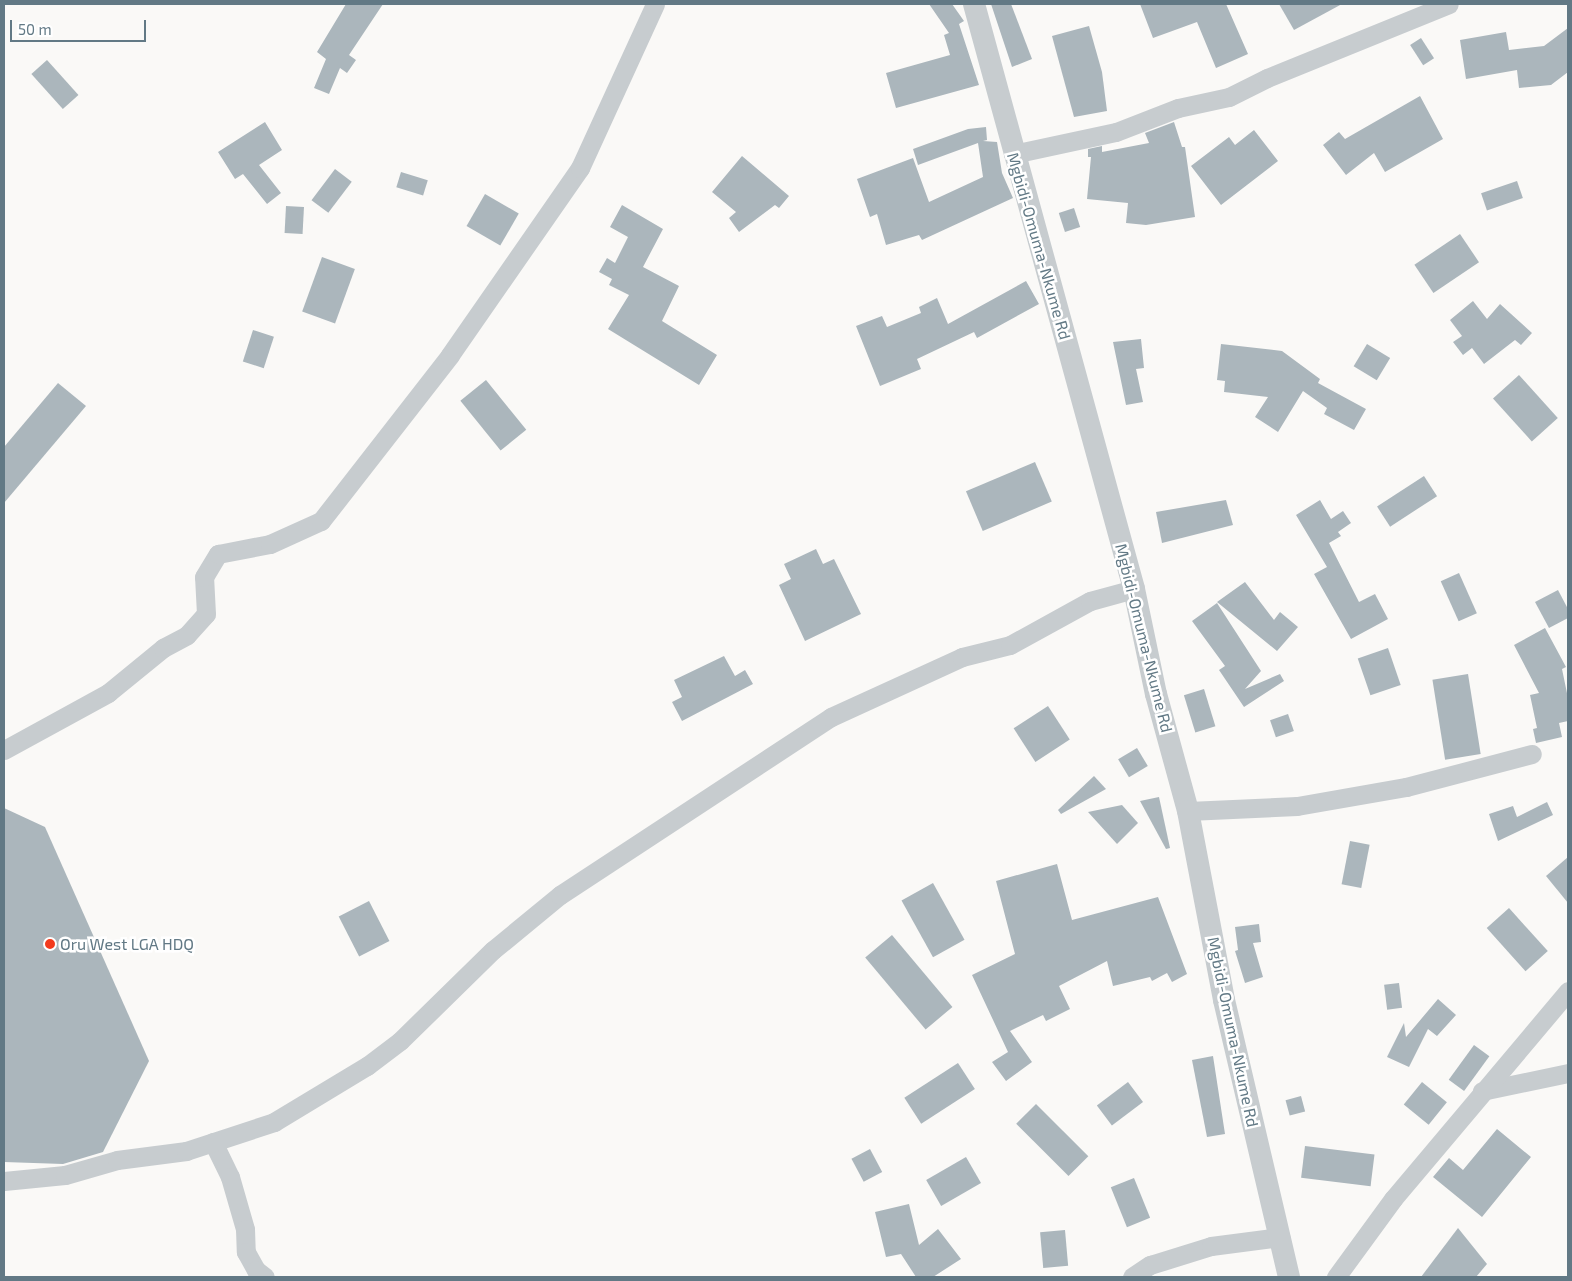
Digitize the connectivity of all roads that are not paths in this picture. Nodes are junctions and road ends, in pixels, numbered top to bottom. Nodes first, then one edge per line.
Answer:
1 (655, 4) edge
2 (974, 4) edge
3 (1449, 4) edge
4 (1013, 154) junction
5 (1134, 588) junction
6 (4, 750) edge
7 (1532, 754) dead end
8 (1188, 811) junction
9 (1568, 991) edge
10 (1568, 1074) edge
11 (1482, 1091) junction
12 (213, 1142) junction
13 (4, 1181) edge
14 (1280, 1237) junction
15 (265, 1277) edge
16 (1132, 1277) edge
17 (1289, 1277) edge
18 (1336, 1277) edge

1 - 6 street
2 - 4 street, Mgbidi-Omuma-Nkume Rd
3 - 4 street
4 - 5 street, Mgbidi-Omuma-Nkume Rd
5 - 8 street, Mgbidi-Omuma-Nkume Rd
5 - 12 street
7 - 8 street
8 - 14 street, Mgbidi-Omuma-Nkume Rd
9 - 11 street
10 - 11 street
11 - 18 street
12 - 13 street
12 - 15 street
14 - 16 street
14 - 17 street, Mgbidi-Omuma-Nkume Rd

